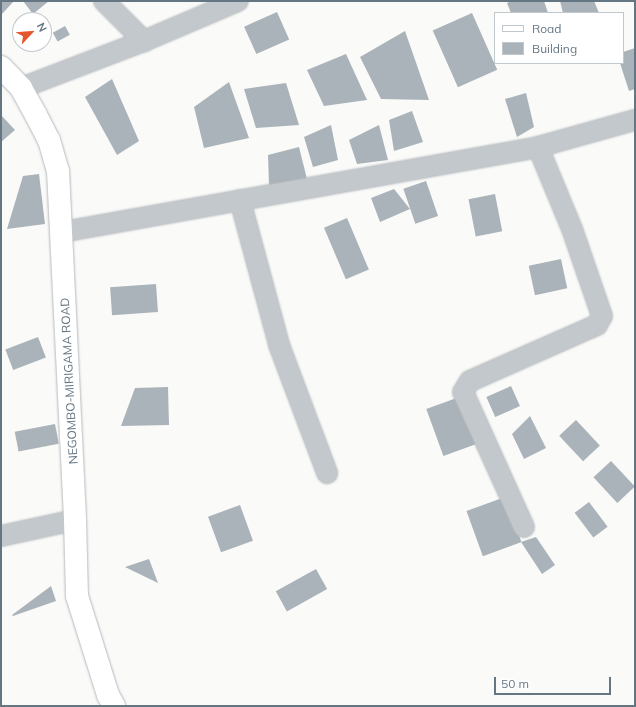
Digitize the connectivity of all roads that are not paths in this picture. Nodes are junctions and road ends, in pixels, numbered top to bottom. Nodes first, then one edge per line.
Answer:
1 (104, 1) edge
2 (238, 1) edge
3 (144, 40) junction
4 (1, 67) edge
5 (20, 88) junction
6 (635, 120) edge
7 (538, 147) junction
8 (240, 200) junction
9 (62, 232) junction
10 (327, 473) dead end
11 (75, 520) junction
12 (524, 527) dead end
13 (1, 536) edge
14 (114, 706) edge

1 - 3 street
2 - 3 street
3 - 5 street
4 - 5 main road, NEGOMBO-MIRIGAMA ROAD
5 - 9 main road, NEGOMBO-MIRIGAMA ROAD
6 - 7 street
7 - 8 street
7 - 12 street
8 - 9 street
8 - 10 street
9 - 11 main road, NEGOMBO-MIRIGAMA ROAD
11 - 13 street
11 - 14 main road, NEGOMBO-MIRIGAMA ROAD

